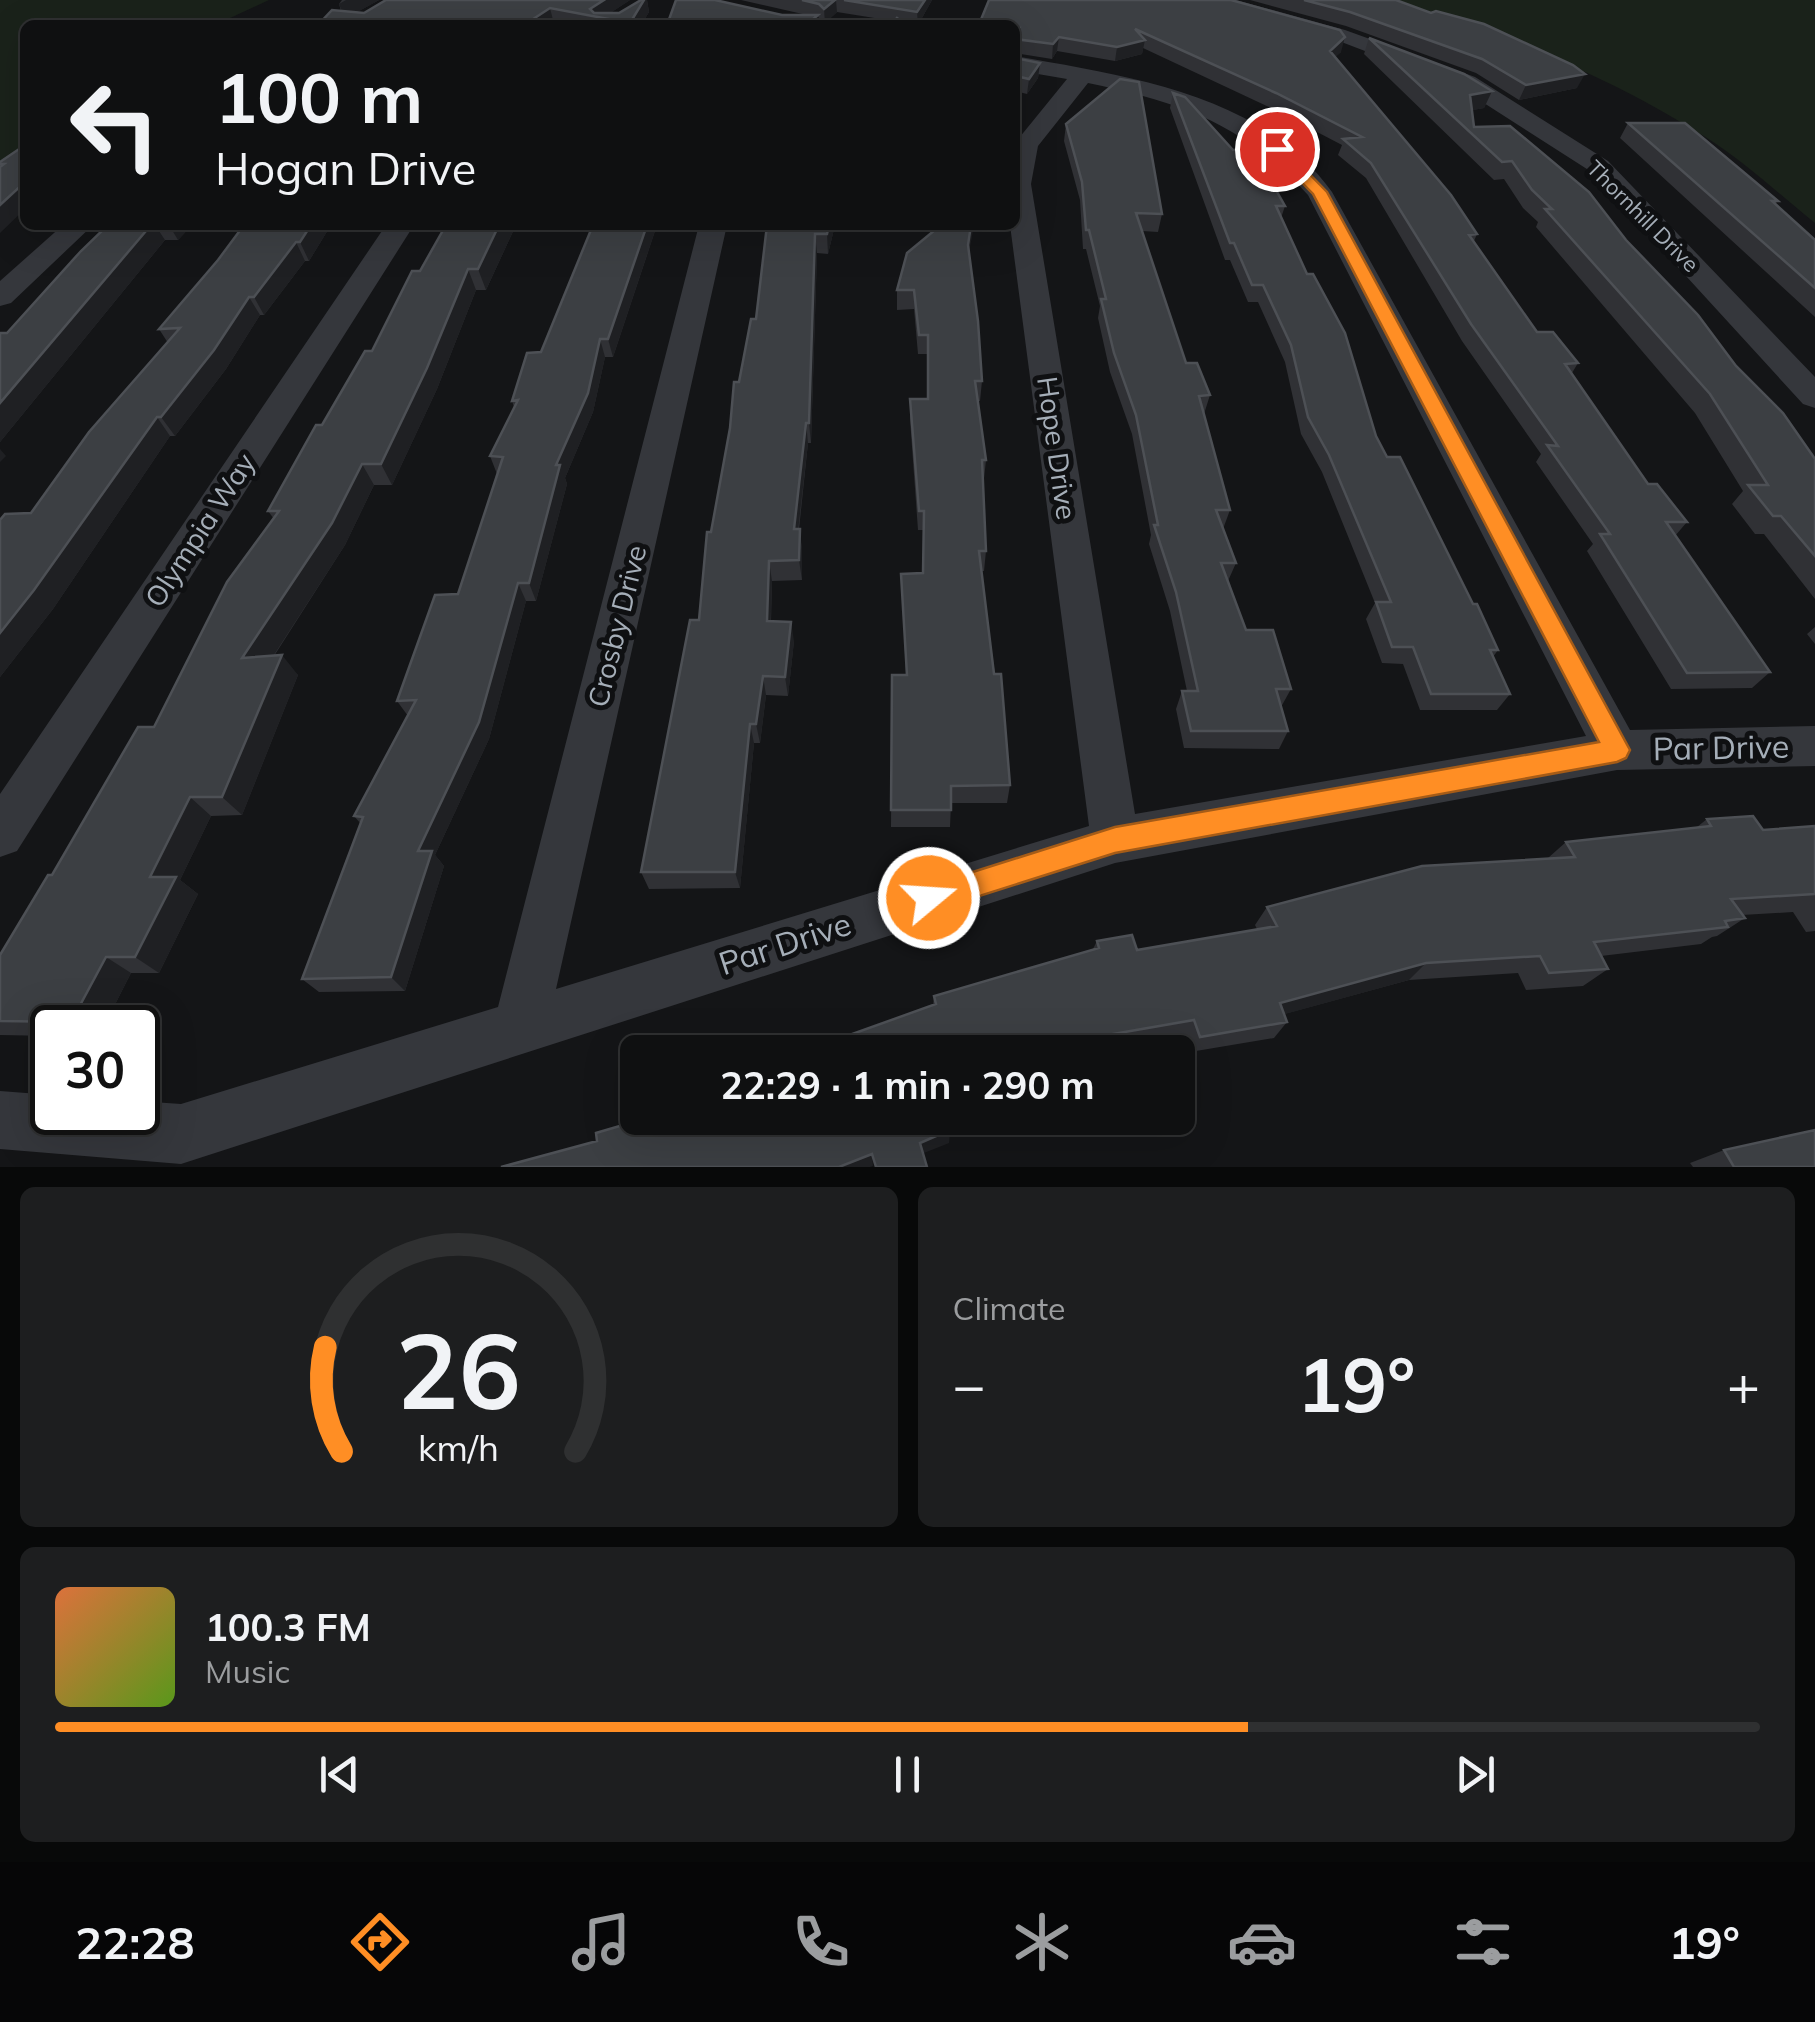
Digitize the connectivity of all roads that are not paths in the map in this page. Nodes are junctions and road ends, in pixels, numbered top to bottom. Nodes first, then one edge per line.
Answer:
1 (1214, 0) edge
2 (1020, 65) edge
3 (1082, 76) junction
4 (1020, 174) edge
5 (1020, 198) edge
6 (74, 230) edge
7 (397, 230) edge
8 (713, 230) edge
9 (0, 297) edge
10 (1815, 397) edge
11 (1815, 746) edge
12 (1617, 750) junction
13 (0, 835) edge
14 (1115, 840) junction
15 (520, 1028) junction
16 (0, 1120) edge

1 - 10 street, Thornhill Drive
2 - 3 street
3 - 4 street, Hope Drive
3 - 12 street
5 - 14 street, Hope Drive
6 - 9 street
7 - 13 street, Olympia Way
8 - 15 street, Crosby Drive
11 - 12 street, Par Drive
12 - 14 street, Par Drive
14 - 15 street, Par Drive
15 - 16 street, Par Drive

